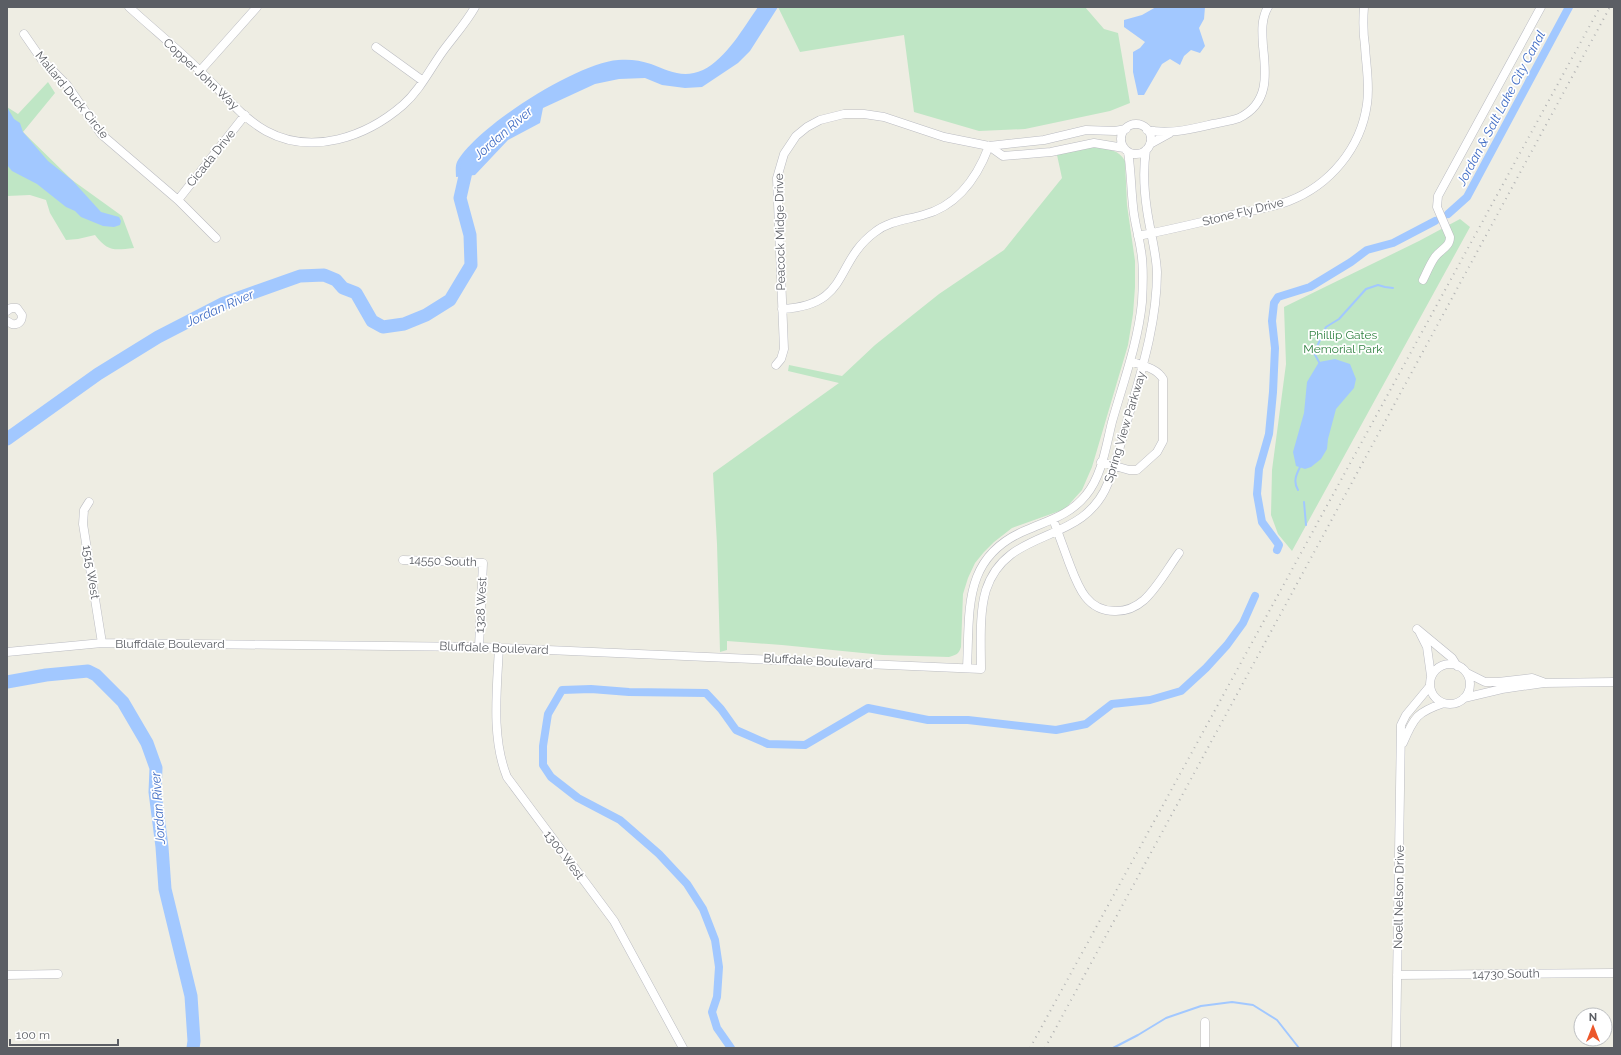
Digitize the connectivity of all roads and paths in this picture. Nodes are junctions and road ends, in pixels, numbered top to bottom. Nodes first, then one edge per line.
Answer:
1 (128, 7) edge
2 (257, 7) edge
3 (475, 7) edge
4 (1268, 7) edge
5 (1364, 7) edge
6 (1539, 7) edge
7 (24, 34) dead end
8 (376, 47) dead end
9 (200, 71) junction
10 (423, 81) junction
11 (245, 115) junction
12 (1126, 129) junction
13 (1147, 130) junction
14 (1170, 133) junction
15 (989, 146) junction
16 (1148, 147) junction
17 (1126, 150) junction
18 (178, 200) junction
19 (1152, 233) junction
20 (1138, 236) junction
21 (216, 238) dead end
22 (1423, 280) dead end
23 (782, 309) junction
24 (7, 311) edge
25 (7, 321) edge
26 (1130, 361) junction
27 (776, 365) dead end
28 (1143, 366) junction
29 (1101, 462) junction
30 (1114, 466) junction
31 (89, 502) dead end
32 (1053, 519) junction
33 (1058, 532) junction
34 (1179, 553) dead end
35 (403, 560) dead end
36 (483, 563) joint
37 (102, 643) junction
38 (479, 647) junction
39 (499, 647) junction
40 (7, 652) edge
41 (1457, 666) junction
42 (967, 668) junction
43 (981, 668) joint
44 (1467, 673) junction
45 (1431, 676) junction
46 (1544, 682) junction
47 (1614, 682) edge
48 (1430, 686) junction
49 (1464, 698) junction
50 (1444, 703) junction
51 (1401, 747) junction
52 (1614, 973) edge
53 (58, 974) dead end
54 (7, 975) edge
55 (1397, 976) junction
56 (1205, 1022) dead end
57 (683, 1048) edge
58 (1205, 1048) edge
59 (1396, 1048) edge

1 - 9 street, Copper John Way
2 - 9 street
3 - 10 street, Copper John Way
4 - 14 street
5 - 19 street, Stone Fly Drive
6 - 22 street
7 - 18 street, Mallard Duck Circle
8 - 10 street
9 - 11 street, Copper John Way
10 - 11 street, Copper John Way
11 - 18 street, Cicada Drive
12 - 13 street
12 - 15 street, Peacock Midge Drive
12 - 17 street
13 - 14 street
13 - 16 street
14 - 16 street
15 - 17 street, Peacock Midge Drive
15 - 23 street
15 - 23 street, Peacock Midge Drive
16 - 17 street
16 - 19 street, Spring View Parkway
17 - 20 street, Spring View Parkway
18 - 21 street, Mallard Duck Circle
19 - 20 street, Stone Fly Drive
19 - 28 street, Spring View Parkway
20 - 26 street, Spring View Parkway
23 - 27 street, Peacock Midge Drive
24 - 25 street
26 - 28 street
26 - 29 street, Spring View Parkway
28 - 30 street, Spring View Parkway
28 - 30 street
29 - 30 street
29 - 32 street, Spring View Parkway
30 - 33 street, Spring View Parkway
31 - 37 street, 1515 West
32 - 33 street
32 - 42 street, Spring View Parkway
33 - 34 street
33 - 43 street, Spring View Parkway
35 - 36 street, 14550 South
36 - 38 street, 1328 West
37 - 38 street, Bluffdale Boulevard
37 - 40 street, Bluffdale Boulevard
38 - 39 street, Bluffdale Boulevard
39 - 42 street, Bluffdale Boulevard
39 - 57 street, 1300 West
41 - 44 street
41 - 45 street
41 - 45 street
42 - 43 street, Bluffdale Boulevard
44 - 46 street
44 - 49 street
45 - 48 street
46 - 47 street
46 - 49 street
48 - 50 street
48 - 51 street, Noell Nelson Drive
49 - 50 street
50 - 51 street, Noell Nelson Drive
51 - 55 street, Noell Nelson Drive
52 - 55 street, 14730 South
53 - 54 street
55 - 59 street, Noell Nelson Drive
56 - 58 street

